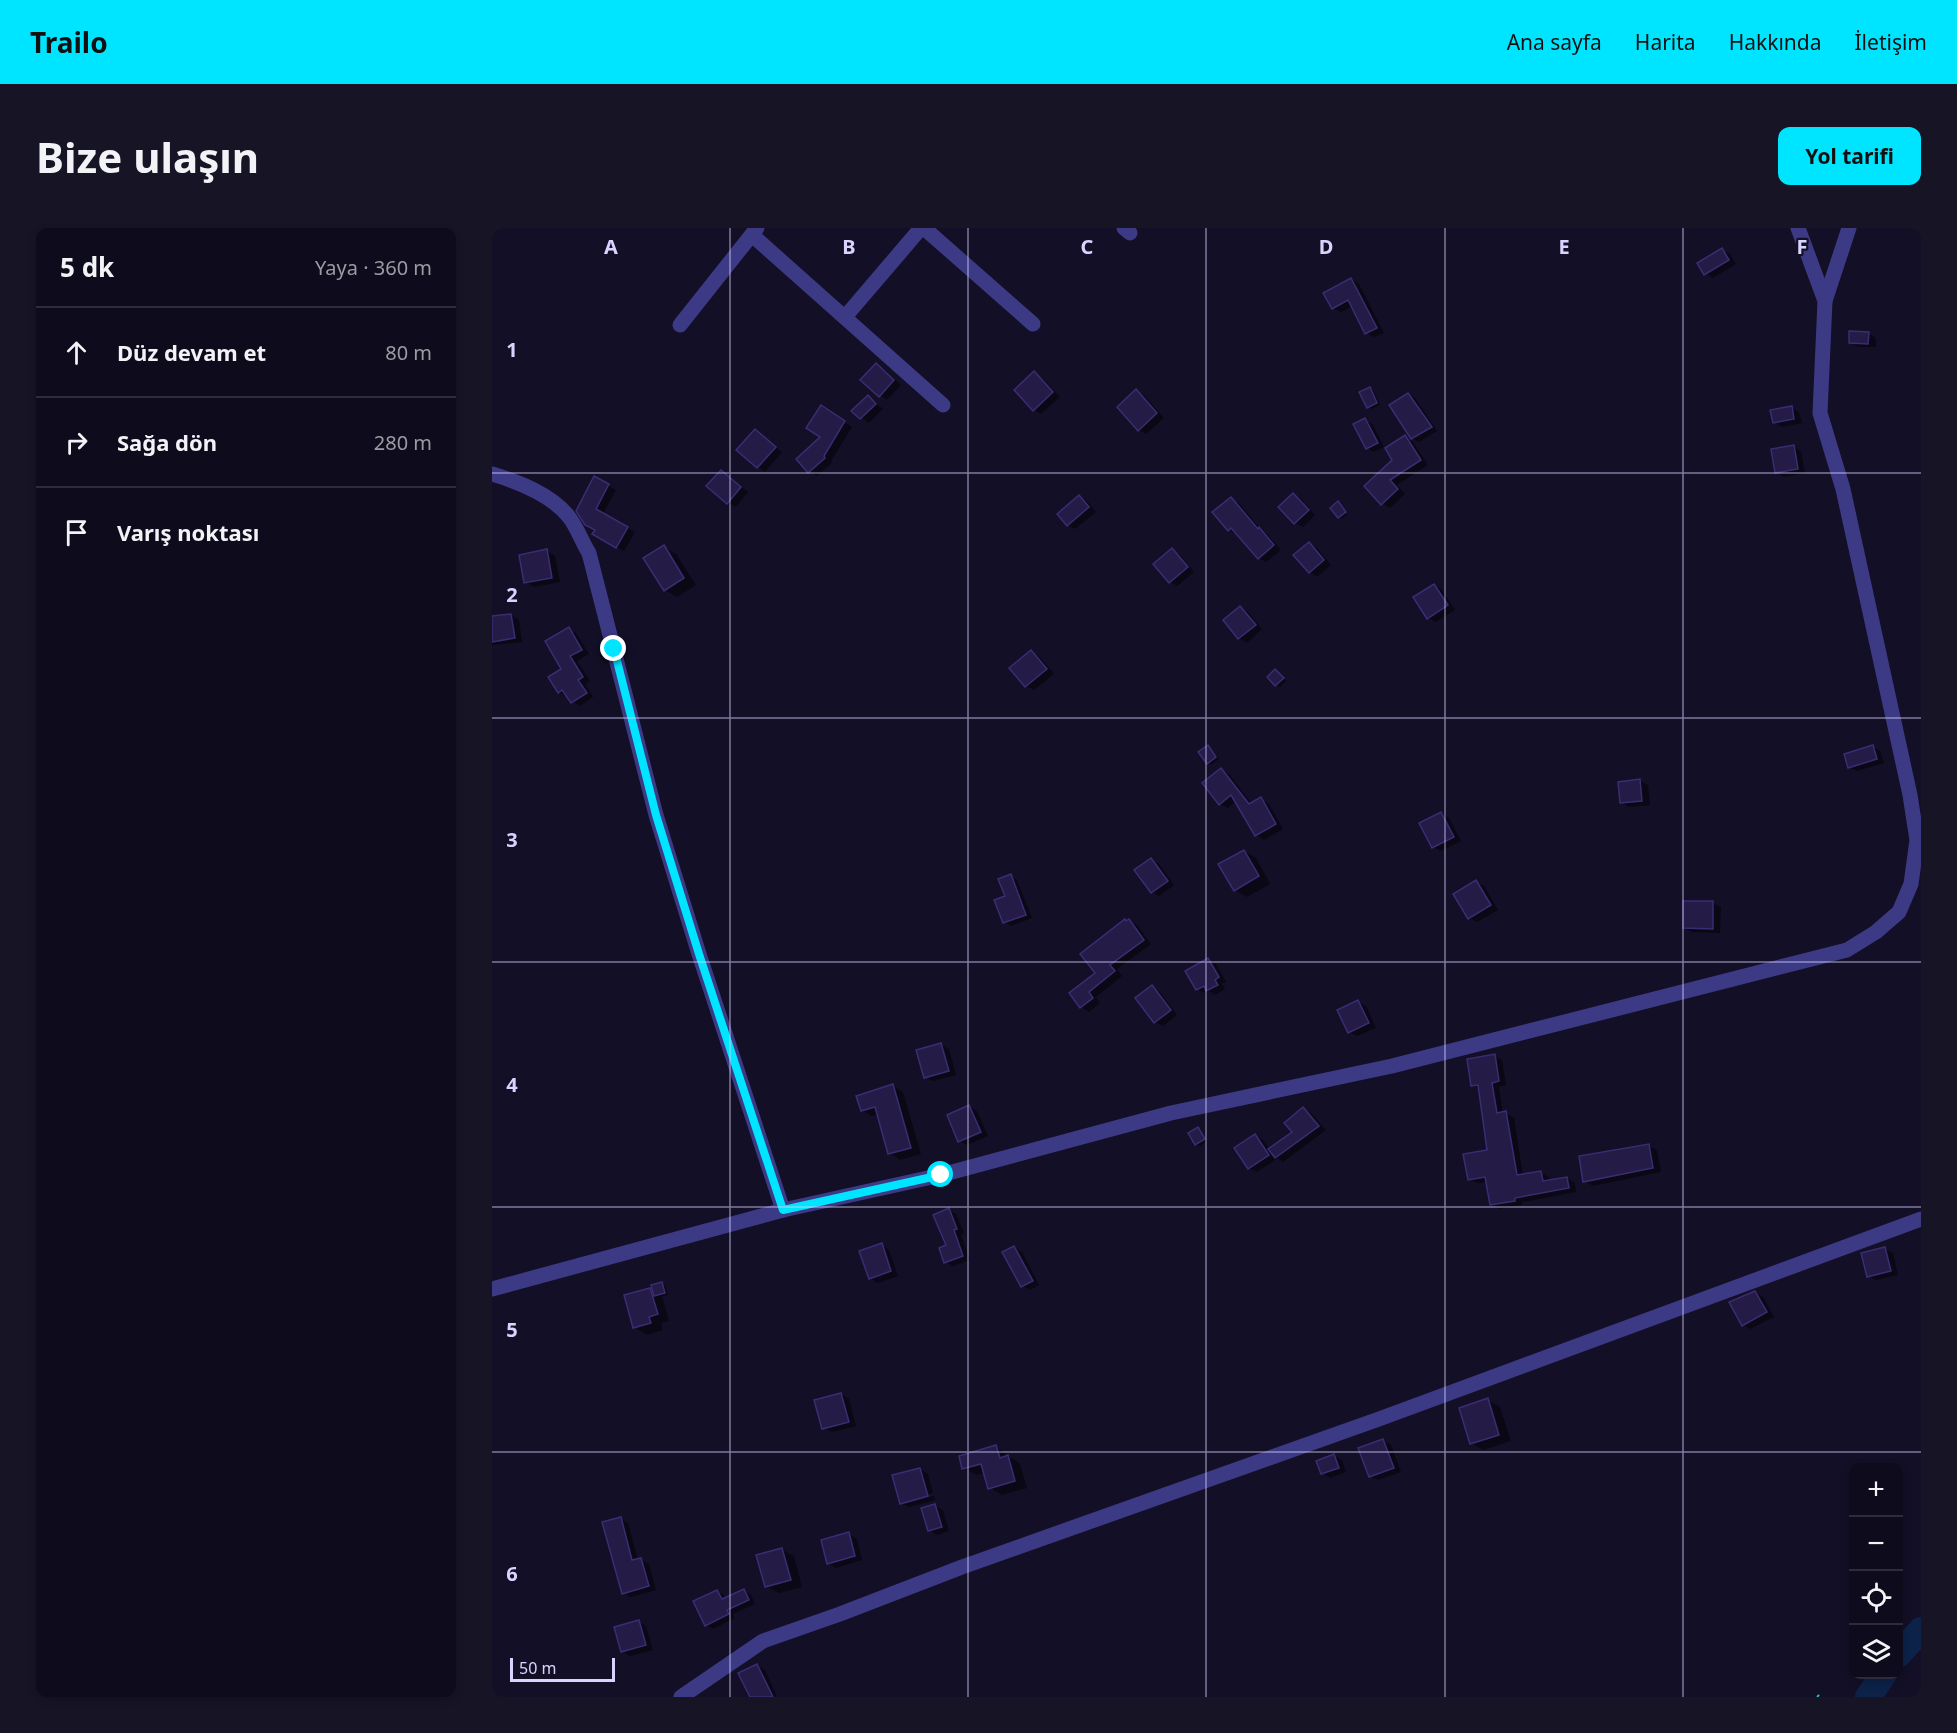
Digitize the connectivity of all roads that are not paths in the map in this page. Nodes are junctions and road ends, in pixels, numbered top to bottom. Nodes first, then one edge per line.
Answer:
1 (923, 228) edge
2 (1798, 228) edge
3 (1849, 228) edge
4 (755, 231) edge
5 (1825, 301) junction
6 (845, 317) junction
7 (1033, 324) dead end
8 (680, 325) dead end
9 (943, 405) dead end
10 (492, 474) edge
11 (1921, 1207) edge
12 (783, 1210) junction
13 (1921, 1219) edge
14 (1896, 1228) junction
15 (492, 1289) edge
16 (681, 1697) edge

1 - 6 street
1 - 7 street
2 - 5 street
3 - 5 street
4 - 6 street
4 - 8 street
5 - 12 street
6 - 9 street
10 - 12 street
11 - 14 street
12 - 15 street
13 - 14 street
14 - 16 street

